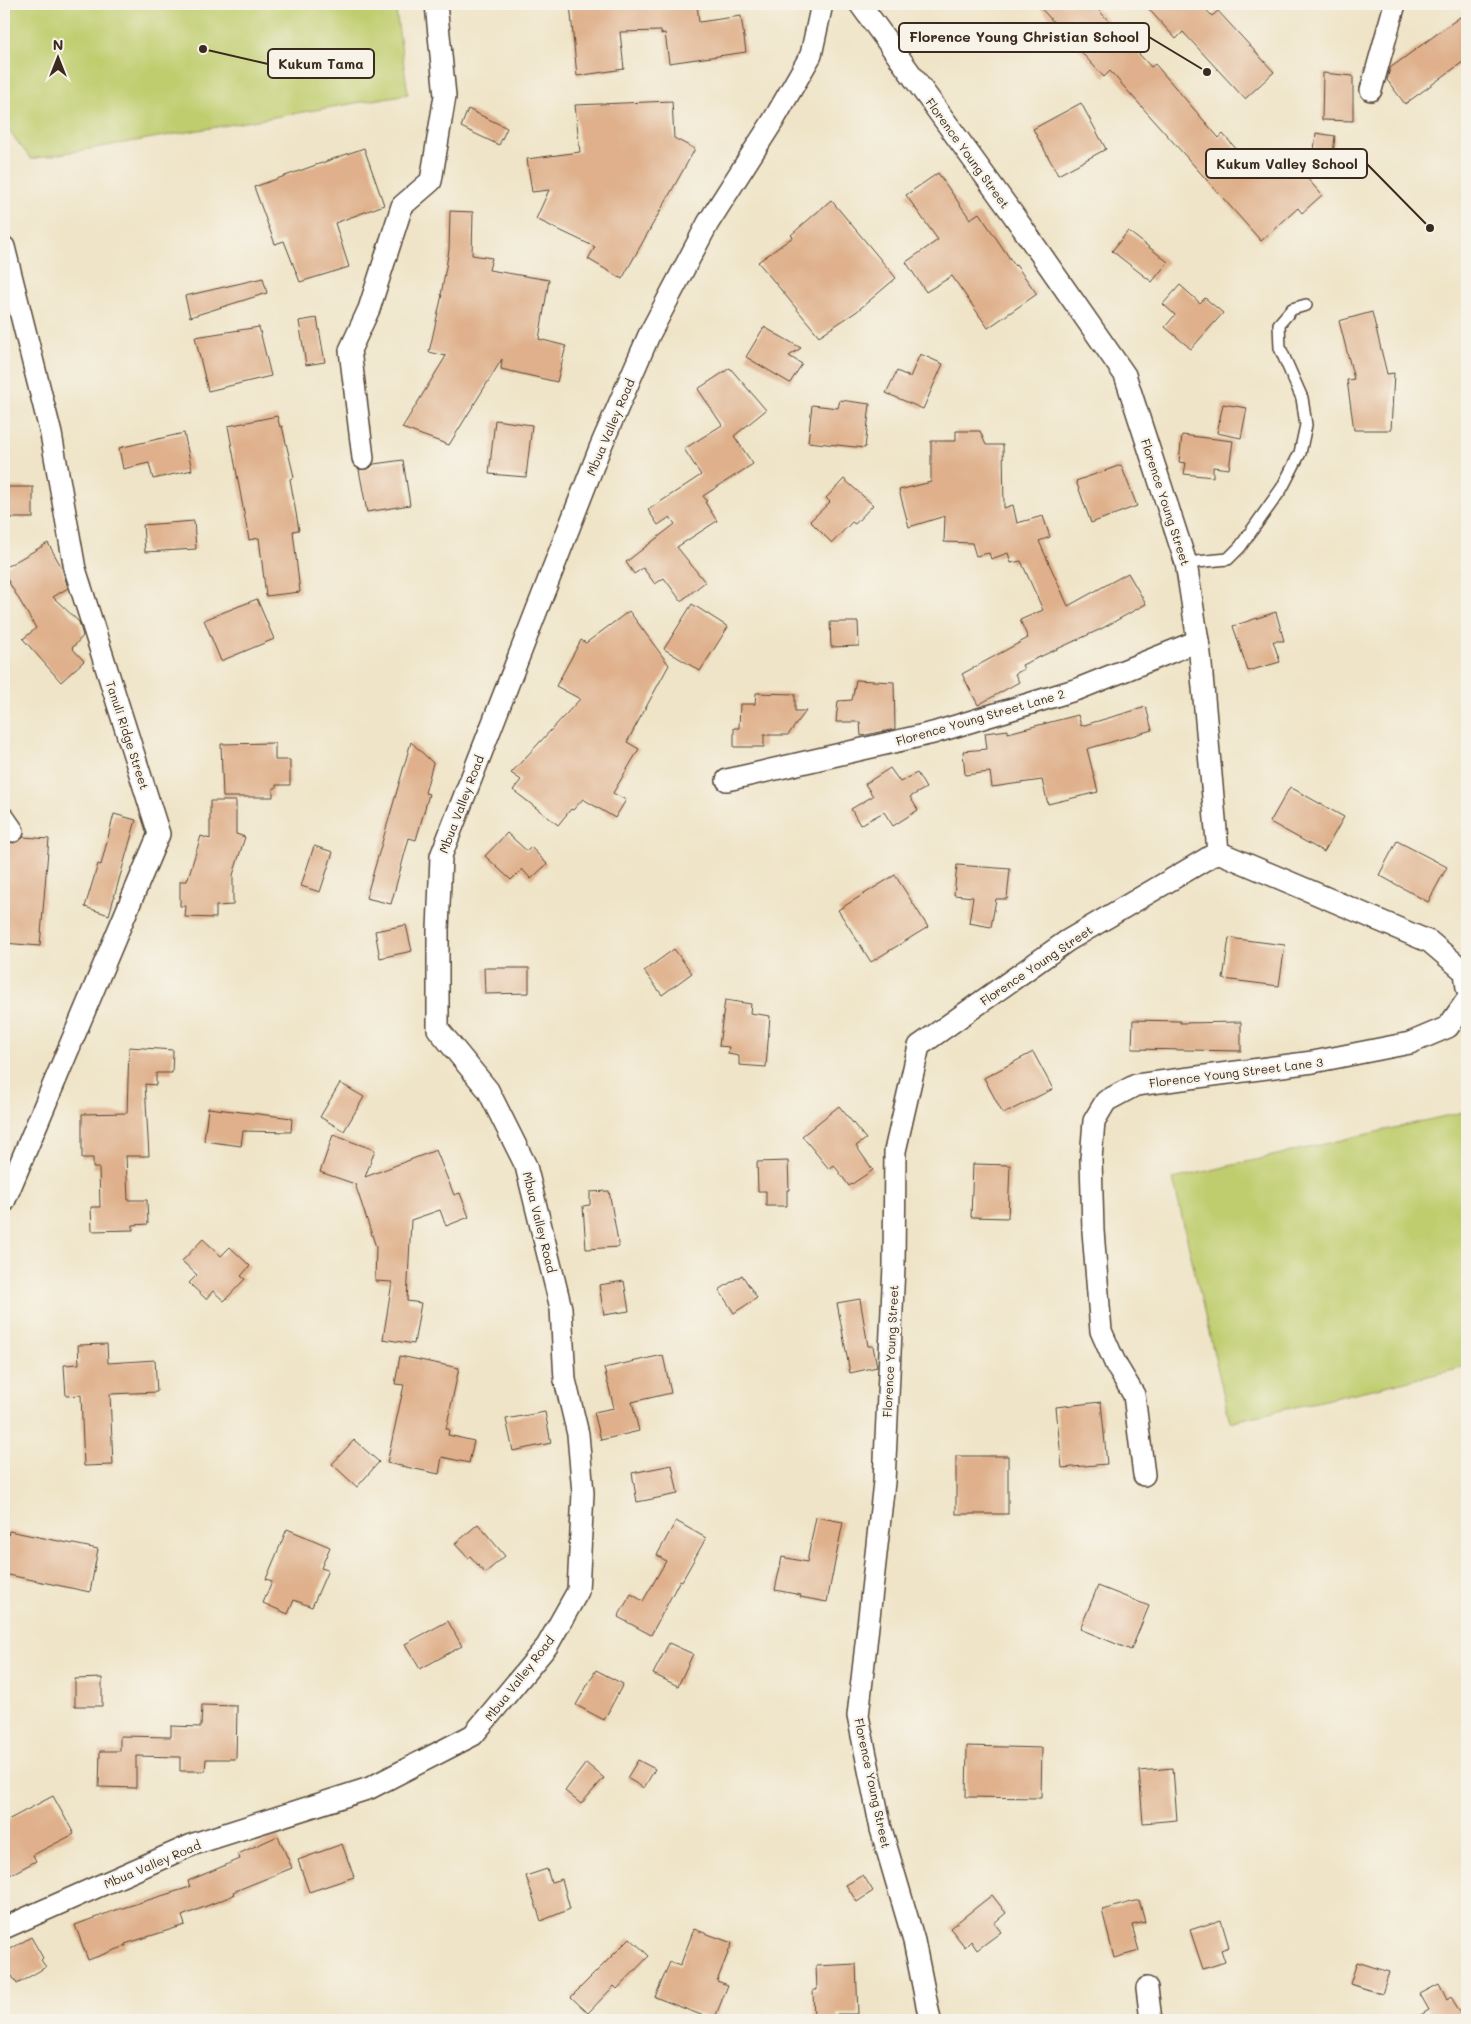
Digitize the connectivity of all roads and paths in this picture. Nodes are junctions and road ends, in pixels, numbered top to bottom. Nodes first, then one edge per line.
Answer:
1 (436, 4) edge
2 (822, 4) edge
3 (860, 4) edge
4 (1395, 4) edge
5 (1372, 90) dead end
6 (4, 247) edge
7 (1306, 304) dead end
8 (363, 458) dead end
9 (1186, 563) junction
10 (1198, 641) junction
11 (727, 780) dead end
12 (1218, 852) junction
13 (1467, 988) edge
14 (1467, 1000) edge
15 (4, 1202) edge
16 (1144, 1475) dead end
17 (4, 1928) edge
18 (1147, 1988) dead end
19 (930, 2020) edge
20 (1151, 2020) edge

1 - 8 street
2 - 17 street, Mbua Valley Road
3 - 9 street, Florence Young Street
4 - 5 street
6 - 15 street, Tanuli Ridge Street
7 - 9 lane
9 - 10 street, Florence Young Street
10 - 11 street, Florence Young Street Lane 2
10 - 12 street, Florence Young Street
12 - 13 street
12 - 19 street, Florence Young Street
14 - 16 street, Florence Young Street Lane 3
18 - 20 street

